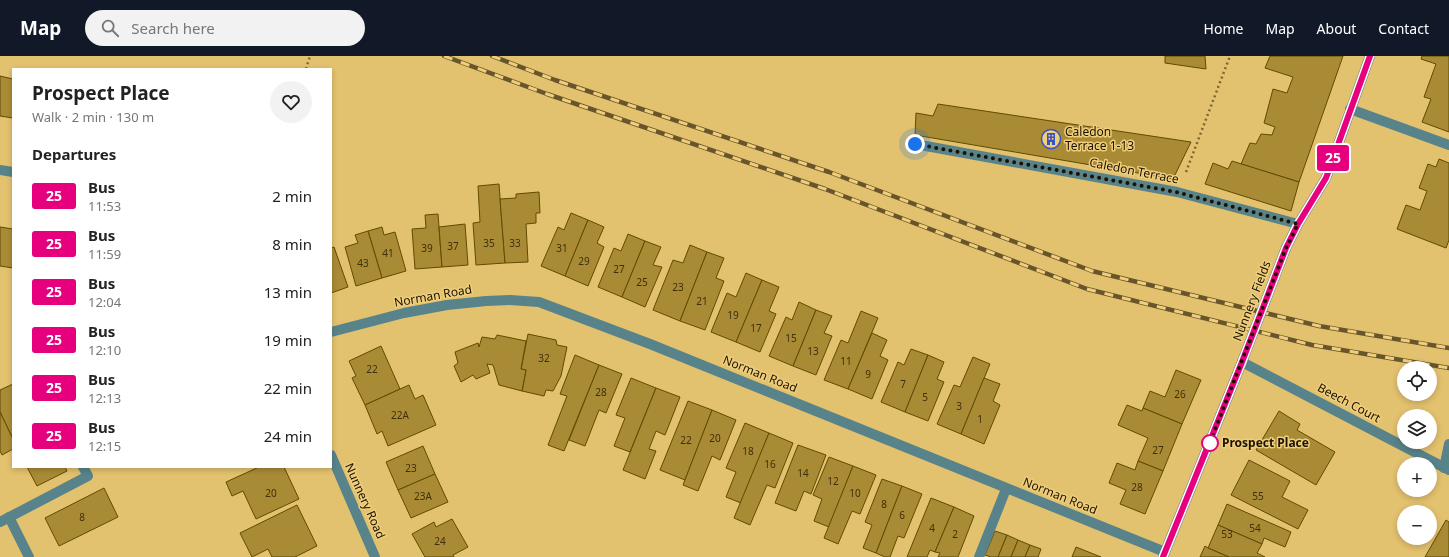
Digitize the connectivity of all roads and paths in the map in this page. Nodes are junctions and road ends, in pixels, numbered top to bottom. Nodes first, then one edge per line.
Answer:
1 (310, 56) edge
2 (1230, 56) edge
3 (1370, 56) edge
4 (306, 68) edge
5 (1350, 109) junction
6 (915, 144) dead end
7 (1449, 145) edge
8 (0, 170) edge
9 (12, 172) edge
10 (1178, 192) junction
11 (1298, 224) junction
12 (332, 332) edge
13 (1242, 362) junction
14 (1449, 444) edge
15 (332, 457) edge
16 (84, 468) edge
17 (1446, 469) edge
18 (1006, 489) junction
19 (4, 519) edge
20 (1164, 555) edge
21 (29, 557) edge
22 (376, 557) edge
23 (979, 557) edge

1 - 4 path
2 - 10 path
3 - 5 street, Nunnery Fields
5 - 7 street
5 - 11 street, Nunnery Fields
6 - 10 street, Caledon Terrace
8 - 9 street
10 - 11 street, Caledon Terrace
11 - 13 street, Nunnery Fields, bridge
12 - 18 street, Norman Road
13 - 17 street, Beech Court
13 - 20 street, Nunnery Fields
14 - 17 street, Beech Court
15 - 22 street, Nunnery Road
16 - 19 street
18 - 20 street, Norman Road
18 - 23 street
19 - 21 street

